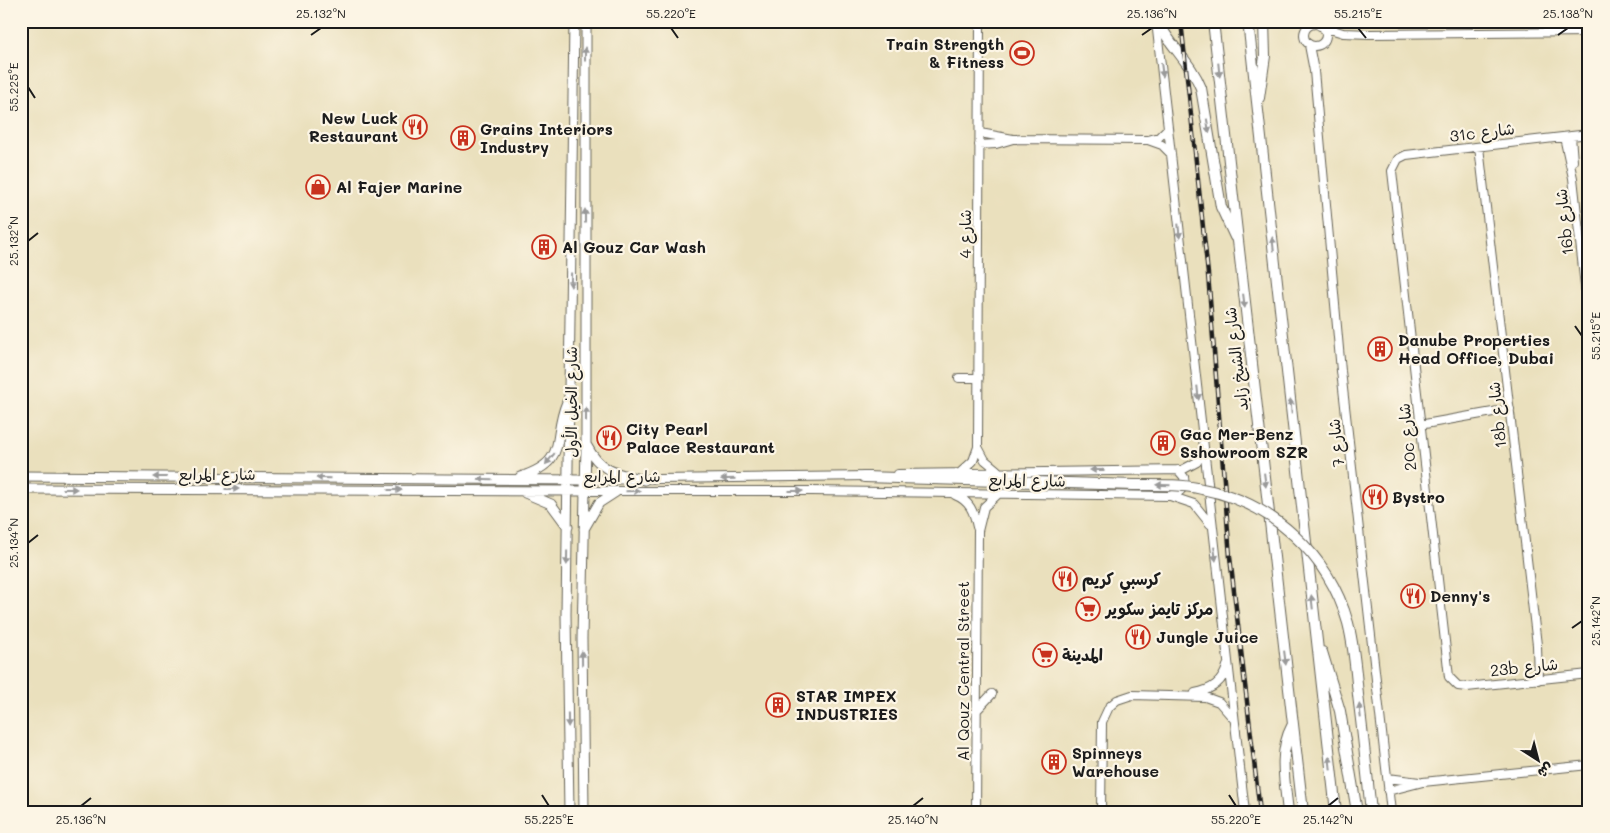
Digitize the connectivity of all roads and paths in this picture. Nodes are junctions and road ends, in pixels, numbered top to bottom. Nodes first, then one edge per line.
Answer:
1 (574, 21) edge
2 (586, 21) edge
3 (980, 21) edge
4 (1157, 21) edge
5 (1213, 21) edge
6 (1248, 21) edge
7 (1264, 21) edge
8 (1318, 24) edge
9 (1305, 26) edge
10 (1589, 32) edge
11 (1343, 34) junction
12 (1323, 43) junction
13 (1309, 45) junction
14 (1314, 71) junction
15 (1257, 104) junction
16 (1168, 128) junction
17 (980, 133) junction
18 (1589, 134) edge
19 (1568, 136) junction
20 (1013, 139) junction
21 (1148, 140) junction
22 (979, 145) junction
23 (1482, 146) junction
24 (1171, 155) junction
25 (1392, 175) joint
26 (1237, 238) junction
27 (1589, 323) edge
28 (959, 378) dead end
29 (979, 378) junction
30 (569, 397) junction
31 (1511, 412) junction
32 (1419, 421) junction
33 (586, 443) junction
34 (978, 447) junction
35 (1204, 447) junction
36 (1178, 470) junction
37 (998, 471) junction
38 (961, 472) junction
39 (21, 476) edge
40 (864, 477) junction
41 (511, 480) junction
42 (569, 480) junction
43 (585, 480) junction
44 (644, 480) junction
45 (21, 488) edge
46 (521, 491) junction
47 (569, 491) junction
48 (584, 492) junction
49 (616, 492) junction
50 (950, 494) junction
51 (999, 494) junction
52 (1170, 496) junction
53 (1212, 525) junction
54 (568, 527) junction
55 (978, 531) junction
56 (583, 532) junction
57 (1317, 640) junction
58 (1228, 661) junction
59 (1589, 674) edge
60 (1541, 680) junction
61 (1463, 687) joint
62 (992, 694) dead end
63 (1188, 695) junction
64 (976, 711) junction
65 (1234, 719) junction
66 (1293, 725) junction
67 (1589, 765) edge
68 (1388, 778) junction
69 (1423, 782) junction
70 (1388, 791) junction
71 (569, 812) edge
72 (584, 812) edge
73 (976, 812) edge
74 (1101, 812) edge
75 (1245, 812) edge
76 (1288, 812) edge
77 (1303, 812) edge
78 (1336, 812) edge
79 (1357, 812) edge
80 (1372, 812) edge
81 (1391, 812) edge

1 -> 30 main road, شارع الخيل الأول
33 -> 2 main road, شارع الخيل الأول
3 - 17 street, شارع 4
4 -> 16 street
4 -> 26 highway
5 -> 26 highway, شارع الشيخ زايد
6 - 15 highway
7 - 15 highway
8 - 9 street
8 - 11 street
8 - 12 street
9 - 13 street
10 - 11 street
11 - 12 street
12 - 13 street
12 - 14 street, شارع 7
13 - 14 street, شارع 7
14 - 68 street, شارع 7
57 -> 15 highway
16 - 21 street
16 - 24 street
17 - 20 street
17 - 22 street, شارع 4
18 - 19 street, 31c شارع
19 - 23 street, 31c شارع
19 - 27 street, 16b شارع
20 - 21 street
20 - 22 street
21 - 24 street
22 - 29 street, شارع 4
23 - 25 street, 31c شارع
23 - 31 street, 18b شارع
24 -> 35 street
25 - 32 street, 20c شارع
26 -> 66 highway, شارع الشيخ زايد
28 - 29 street
29 - 34 street, شارع 4
30 -> 41 main road
30 - 42 main road, شارع الخيل الأول
31 - 32 street
31 - 60 street, 18b شارع
32 - 61 street, 20c شارع
33 - 43 main road, شارع الخيل الأول
33 - 44 main road
34 - 37 street
34 - 38 street
35 - 36 street
35 - 53 street
36 -> 37 street, شارع المرابع
36 - 52 street
37 - 38 street, شارع المرابع
38 - 40 street, شارع المرابع
41 -> 39 main road, شارع المرابع
40 -> 44 street, شارع المرابع
80 -> 40 highway, bridge
41 - 42 main road, شارع المرابع
42 - 43 main road, شارع المرابع
42 - 47 main road, شارع الخيل الأول
43 - 44 street, شارع المرابع
43 - 48 main road, شارع الخيل الأول
45 -> 46 main road, شارع المرابع
46 - 47 main road, شارع المرابع
46 - 54 main road
47 - 48 main road, شارع المرابع
47 - 54 main road, شارع الخيل الأول
48 - 49 street, شارع المرابع
48 - 56 main road, شارع الخيل الأول
49 -> 50 street, شارع المرابع
49 - 56 main road
50 - 51 street, شارع المرابع
50 - 55 street, Al Qouz Central Street
51 - 52 street, شارع المرابع
51 - 55 street, Al Qouz Central Street
52 - 53 street, شارع المرابع
53 -> 58 street
54 -> 71 main road, شارع الخيل الأول
55 - 64 street, Al Qouz Central Street
72 -> 56 main road, شارع الخيل الأول
78 -> 57 highway
57 - 79 highway
58 - 63 street
58 - 65 street
59 - 60 street, 23b شارع
60 - 61 street, 23b شارع
62 - 64 street
63 - 65 street
63 - 74 street
64 - 73 street, Al Qouz Central Street
65 - 75 street
66 - 76 highway
66 - 77 highway, شارع الشيخ زايد
67 - 69 street
68 - 69 street
68 - 70 street, شارع 7
69 - 70 street
70 - 81 street, شارع 7

